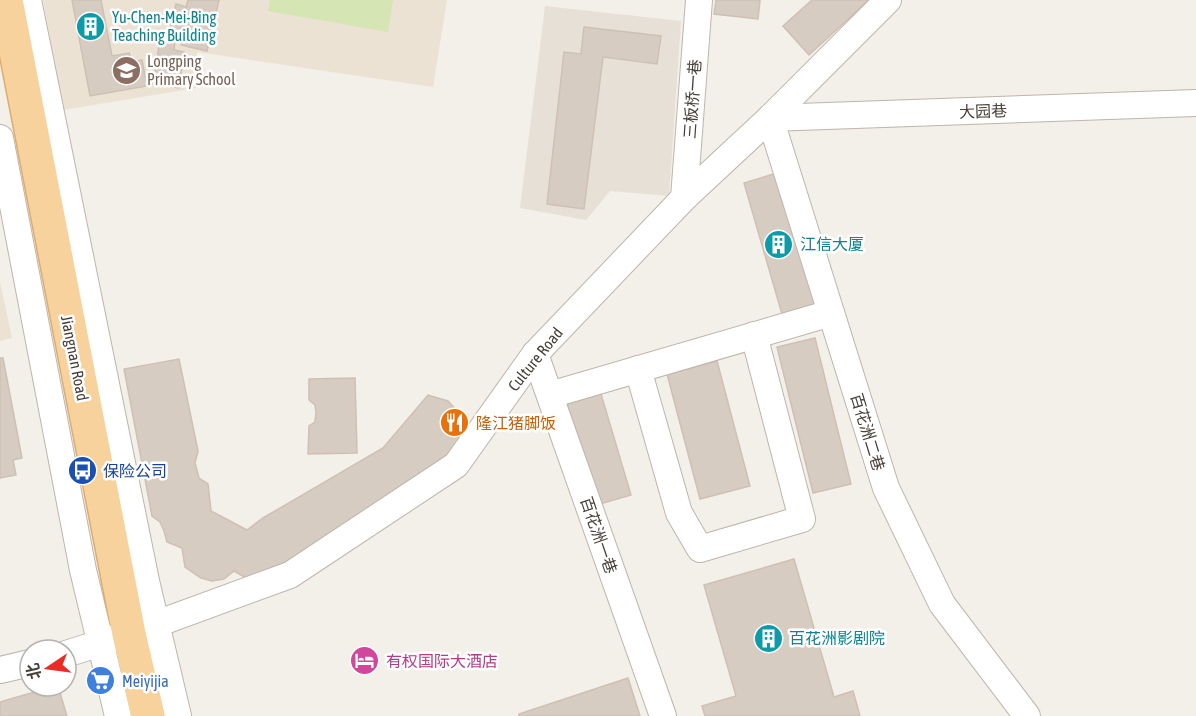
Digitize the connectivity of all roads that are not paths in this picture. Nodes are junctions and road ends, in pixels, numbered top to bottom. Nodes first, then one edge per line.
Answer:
1 (6, 0) edge
2 (28, 0) edge
3 (699, 0) edge
4 (888, 0) edge
5 (1196, 103) edge
6 (770, 118) junction
7 (0, 138) edge
8 (684, 198) junction
9 (831, 313) junction
10 (754, 335) junction
11 (535, 354) junction
12 (638, 369) junction
13 (550, 394) junction
14 (128, 634) junction
15 (78, 650) edge
16 (18, 666) edge
17 (0, 670) edge
18 (118, 716) edge
19 (148, 716) edge
20 (178, 716) edge
21 (663, 716) edge
22 (1027, 716) edge

1 - 14 main road, Jiangnan Road
2 - 14 street
3 - 8 street, 三板桥一巷
4 - 6 street, Culture Road
5 - 6 street, 大园巷
6 - 8 street, Culture Road
6 - 9 street, 百花洲二巷
7 - 14 street
8 - 11 street, Culture Road
9 - 10 street
9 - 22 street, 百花洲二巷
10 - 12 street
10 - 12 street
11 - 13 street, 百花洲一巷
11 - 14 street, Culture Road
12 - 13 street
13 - 21 street, 百花洲一巷
14 - 15 street, Culture Road
14 - 18 street
14 - 19 main road, Jiangnan Road
14 - 20 street
16 - 17 street

